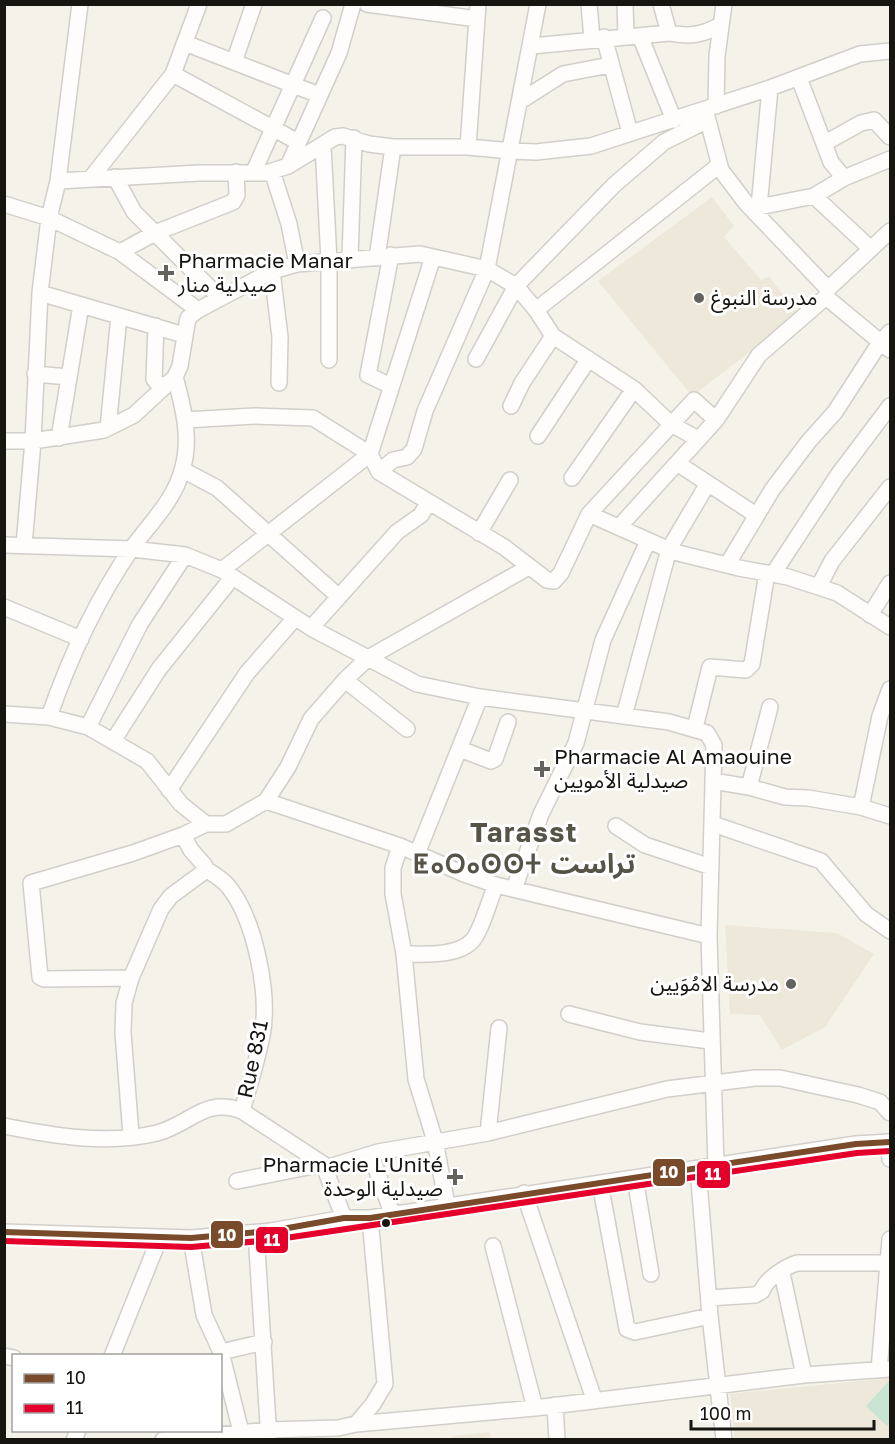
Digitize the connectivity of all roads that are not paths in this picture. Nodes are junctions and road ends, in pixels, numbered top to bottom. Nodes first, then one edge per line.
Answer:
1 (80, 4) edge
2 (199, 4) edge
3 (254, 4) edge
4 (353, 4) edge
5 (367, 4) edge
6 (538, 4) edge
7 (589, 4) edge
8 (625, 4) edge
9 (661, 4) edge
10 (724, 4) edge
11 (398, 7) edge
12 (477, 12) edge
13 (323, 18) dead end
14 (721, 25) junction
15 (669, 33) junction
16 (633, 36) junction
17 (598, 38) junction
18 (185, 43) junction
19 (532, 46) junction
20 (891, 51) edge
21 (234, 63) junction
22 (610, 65) junction
23 (172, 74) junction
24 (799, 78) junction
25 (294, 85) junction
26 (770, 88) junction
27 (319, 95) junction
28 (519, 102) junction
29 (710, 112) junction
30 (674, 120) junction
31 (272, 127) junction
32 (630, 133) junction
33 (891, 137) edge
34 (354, 138) junction
35 (298, 142) junction
36 (825, 143) junction
37 (323, 145) junction
38 (393, 147) junction
39 (468, 147) junction
40 (510, 152) junction
41 (891, 159) edge
42 (288, 166) junction
43 (718, 166) junction
44 (254, 171) junction
45 (272, 171) junction
46 (236, 172) junction
47 (115, 177) junction
48 (91, 178) junction
49 (844, 178) junction
50 (58, 181) junction
51 (814, 196) junction
52 (4, 204) edge
53 (757, 210) junction
54 (49, 218) junction
55 (891, 231) edge
56 (155, 232) junction
57 (871, 249) junction
58 (120, 252) junction
59 (384, 256) junction
60 (434, 256) junction
61 (350, 258) junction
62 (329, 261) junction
63 (297, 264) junction
64 (487, 269) junction
65 (272, 271) junction
66 (516, 286) junction
67 (40, 293) junction
68 (827, 293) junction
69 (220, 298) junction
70 (81, 304) junction
71 (198, 310) junction
72 (536, 310) junction
73 (119, 316) junction
74 (156, 326) junction
75 (891, 333) edge
76 (184, 334) junction
77 (553, 336) junction
78 (885, 347) edge
79 (476, 359) dead end
80 (329, 360) dead end
81 (588, 360) junction
82 (35, 374) junction
83 (68, 377) junction
84 (171, 381) junction
85 (279, 383) dead end
86 (391, 386) junction
87 (634, 389) junction
88 (511, 406) dead end
89 (891, 406) edge
90 (185, 420) junction
91 (716, 420) junction
92 (670, 424) junction
93 (108, 428) junction
94 (538, 436) dead end
95 (59, 438) junction
96 (698, 440) junction
97 (4, 441) edge
98 (33, 441) junction
99 (370, 454) junction
100 (677, 463) junction
101 (183, 470) junction
102 (379, 472) junction
103 (572, 478) dead end
104 (510, 480) dead end
105 (707, 485) junction
106 (891, 487) edge
107 (428, 503) junction
108 (589, 514) junction
109 (756, 515) junction
110 (619, 526) junction
111 (268, 532) junction
112 (479, 533) junction
113 (648, 541) junction
114 (4, 545) edge
115 (24, 545) junction
116 (132, 549) junction
117 (669, 549) junction
118 (186, 555) junction
119 (727, 565) junction
120 (527, 567) junction
121 (770, 573) junction
122 (227, 574) junction
123 (891, 583) edge
124 (819, 586) junction
125 (338, 596) junction
126 (4, 607) edge
127 (870, 615) junction
128 (295, 618) junction
129 (891, 627) edge
130 (311, 628) junction
131 (81, 639) junction
132 (368, 658) junction
133 (345, 680) junction
134 (891, 688) edge
135 (480, 698) junction
136 (770, 707) dead end
137 (586, 710) junction
138 (4, 714) edge
139 (624, 716) junction
140 (49, 717) junction
141 (508, 722) dead end
142 (88, 727) junction
143 (695, 728) junction
144 (407, 729) dead end
145 (113, 741) junction
146 (460, 749) junction
147 (713, 781) junction
148 (749, 787) junction
149 (169, 790) junction
150 (266, 801) junction
151 (861, 807) junction
152 (891, 816) edge
153 (206, 824) junction
154 (713, 824) junction
155 (616, 826) dead end
156 (183, 835) junction
157 (400, 846) junction
158 (417, 854) junction
159 (711, 867) junction
160 (206, 869) junction
161 (496, 885) junction
162 (513, 889) junction
163 (891, 931) edge
164 (709, 936) junction
165 (404, 954) junction
166 (130, 978) junction
167 (569, 1014) dead end
168 (499, 1028) dead end
169 (710, 1041) junction
170 (712, 1085) junction
171 (242, 1112) junction
172 (891, 1113) edge
173 (4, 1126) edge
174 (488, 1133) junction
175 (131, 1135) junction
176 (435, 1141) junction
177 (889, 1142) edge
178 (371, 1155) junction
179 (891, 1159) edge
180 (324, 1166) junction
181 (716, 1166) junction
182 (698, 1168) junction
183 (635, 1178) junction
184 (237, 1181) dead end
185 (600, 1183) junction
186 (524, 1193) junction
187 (447, 1205) junction
188 (392, 1213) junction
189 (344, 1218) junction
190 (370, 1218) junction
191 (4, 1232) edge
192 (256, 1233) junction
193 (160, 1237) junction
194 (191, 1238) junction
195 (891, 1239) edge
196 (493, 1246) dead end
197 (889, 1263) edge
198 (782, 1273) junction
199 (651, 1274) dead end
200 (889, 1290) edge
201 (709, 1298) junction
202 (710, 1316) junction
203 (264, 1342) junction
204 (221, 1352) joint
205 (113, 1354) edge
206 (222, 1356) edge
207 (885, 1370) edge
208 (804, 1375) junction
209 (720, 1386) junction
210 (594, 1399) junction
211 (555, 1405) junction
212 (535, 1408) junction
213 (356, 1424) junction
214 (242, 1432) junction
215 (339, 1434) edge
216 (269, 1435) edge
217 (184, 1438) edge
218 (163, 1440) edge
219 (557, 1440) edge
220 (724, 1440) edge

1 - 50 street
2 - 18 street
3 - 21 street
4 - 27 street
5 - 11 street
6 - 19 street
7 - 17 street
8 - 16 street
9 - 15 street
10 - 14 street
11 - 12 street
12 - 39 street
13 - 25 street
14 - 15 street
14 - 29 street
15 - 16 street
16 - 17 street
16 - 30 street
17 - 19 street
17 - 22 street
18 - 21 street
18 - 23 street
19 - 28 street
20 - 24 street
21 - 25 street
22 - 28 street
22 - 32 street
23 - 31 street
23 - 48 street
24 - 26 street
24 - 36 street
25 - 27 street
25 - 31 street
26 - 29 street
26 - 53 street
27 - 35 street
28 - 40 street
29 - 30 street
29 - 43 street
29 - 66 street
30 - 32 street
31 - 35 street
31 - 44 street
32 - 40 street
33 - 36 street
34 - 37 street
34 - 38 street
34 - 61 street
35 - 42 street
36 - 49 street
37 - 42 street
37 - 62 street
38 - 39 street
38 - 59 street
39 - 40 street
40 - 64 street
41 - 49 street
42 - 45 street
43 - 53 street
43 - 72 street
44 - 45 street
44 - 46 street
45 - 63 street
46 - 47 street
46 - 56 street
47 - 48 street
47 - 56 street
48 - 50 street
49 - 51 street
50 - 54 street
51 - 53 street
51 - 57 street
52 - 54 street
53 - 68 street
54 - 58 street
54 - 67 street
55 - 57 street
56 - 58 street
56 - 69 street
57 - 68 street
58 - 71 street
59 - 60 street
59 - 61 street
59 - 86 street
60 - 64 street
60 - 86 street
61 - 62 street
62 - 63 street
62 - 80 street
63 - 65 street
64 - 66 street
64 - 102 street
65 - 69 street
65 - 85 street
66 - 72 street
66 - 79 street
67 - 70 street
67 - 82 street
68 - 78 street
68 - 91 street
69 - 71 street
70 - 73 street
70 - 83 street
71 - 76 street
72 - 77 street
73 - 74 street
73 - 93 street
74 - 76 street
74 - 84 street
75 - 78 street
76 - 84 street
77 - 81 street
77 - 88 street
78 - 109 street
81 - 87 street
81 - 94 street
82 - 83 street
82 - 98 street
83 - 95 street
84 - 90 street
84 - 93 street
86 - 99 street
87 - 92 street
87 - 103 street
89 - 121 street
90 - 99 street
90 - 101 street
91 - 92 street
91 - 96 street
92 - 96 street
92 - 108 street
93 - 95 street
95 - 98 street
96 - 100 street
97 - 98 street
98 - 115 street
99 - 102 street
99 - 111 street
100 - 105 street
100 - 110 street
101 - 111 street
101 - 116 street
102 - 107 street
104 - 112 street
105 - 109 street
105 - 117 street
106 - 124 street
107 - 112 street
107 - 125 street
108 - 110 street
108 - 120 street
109 - 119 street
110 - 113 street
111 - 122 street
111 - 125 street
112 - 120 street
113 - 117 street
113 - 137 street
114 - 115 street
115 - 116 street
116 - 118 street
116 - 131 street
117 - 119 street
117 - 139 street
118 - 122 street
118 - 142 street
119 - 121 street
120 - 132 street
121 - 124 street
121 - 143 street
122 - 128 street
122 - 145 street
123 - 127 street
124 - 127 street
125 - 130 street
126 - 131 street
127 - 129 street
128 - 130 street
128 - 149 street
130 - 132 street
131 - 140 street
132 - 133 street
132 - 135 street
133 - 144 street
133 - 150 street
134 - 151 street
135 - 137 street
135 - 146 street
136 - 148 street
137 - 139 street
137 - 162 street
138 - 140 street
139 - 143 street
140 - 142 street
141 - 146 street
142 - 145 street
143 - 147 street
145 - 149 street
146 - 158 street
147 - 148 street
147 - 154 street
148 - 151 street
149 - 153 street
150 - 153 street
150 - 157 street
151 - 152 street
153 - 156 street
154 - 159 street
154 - 163 street
155 - 159 street
156 - 160 street, Rue 831
156 - 166 street
157 - 158 street
157 - 165 street
158 - 161 street
159 - 164 street
160 - 166 street
160 - 171 street, Rue 831
161 - 162 street
161 - 165 street
162 - 164 street
164 - 169 street
165 - 176 street
166 - 175 street
167 - 169 street
168 - 174 street
169 - 170 street
170 - 172 street
170 - 174 street
170 - 181 street
171 - 175 street
171 - 180 street, Rue 831
173 - 175 street
174 - 176 street
176 - 178 street
176 - 187 street
177 - 179 street
177 - 181 street
178 - 180 street
178 - 188 street
180 - 184 street
180 - 189 street
181 - 182 street
182 - 183 street
182 - 201 street
183 - 185 street
183 - 199 street
185 - 186 street
185 - 202 street
186 - 187 street
186 - 210 street
187 - 188 street
188 - 190 street
189 - 190 street
189 - 192 street
190 - 213 street
191 - 193 street
192 - 194 street
192 - 203 street
193 - 194 street
193 - 205 street
194 - 204 street
195 - 197 street
196 - 212 street
197 - 198 street
197 - 200 street
198 - 201 street
198 - 208 street
200 - 207 street
201 - 202 street
202 - 209 street
203 - 204 street
203 - 216 street
206 - 214 street
207 - 208 street
208 - 209 street
209 - 210 street
209 - 220 street
210 - 211 street
211 - 212 street
211 - 219 street
212 - 213 street
213 - 215 street
214 - 216 street
214 - 217 street
215 - 216 street
217 - 218 street

